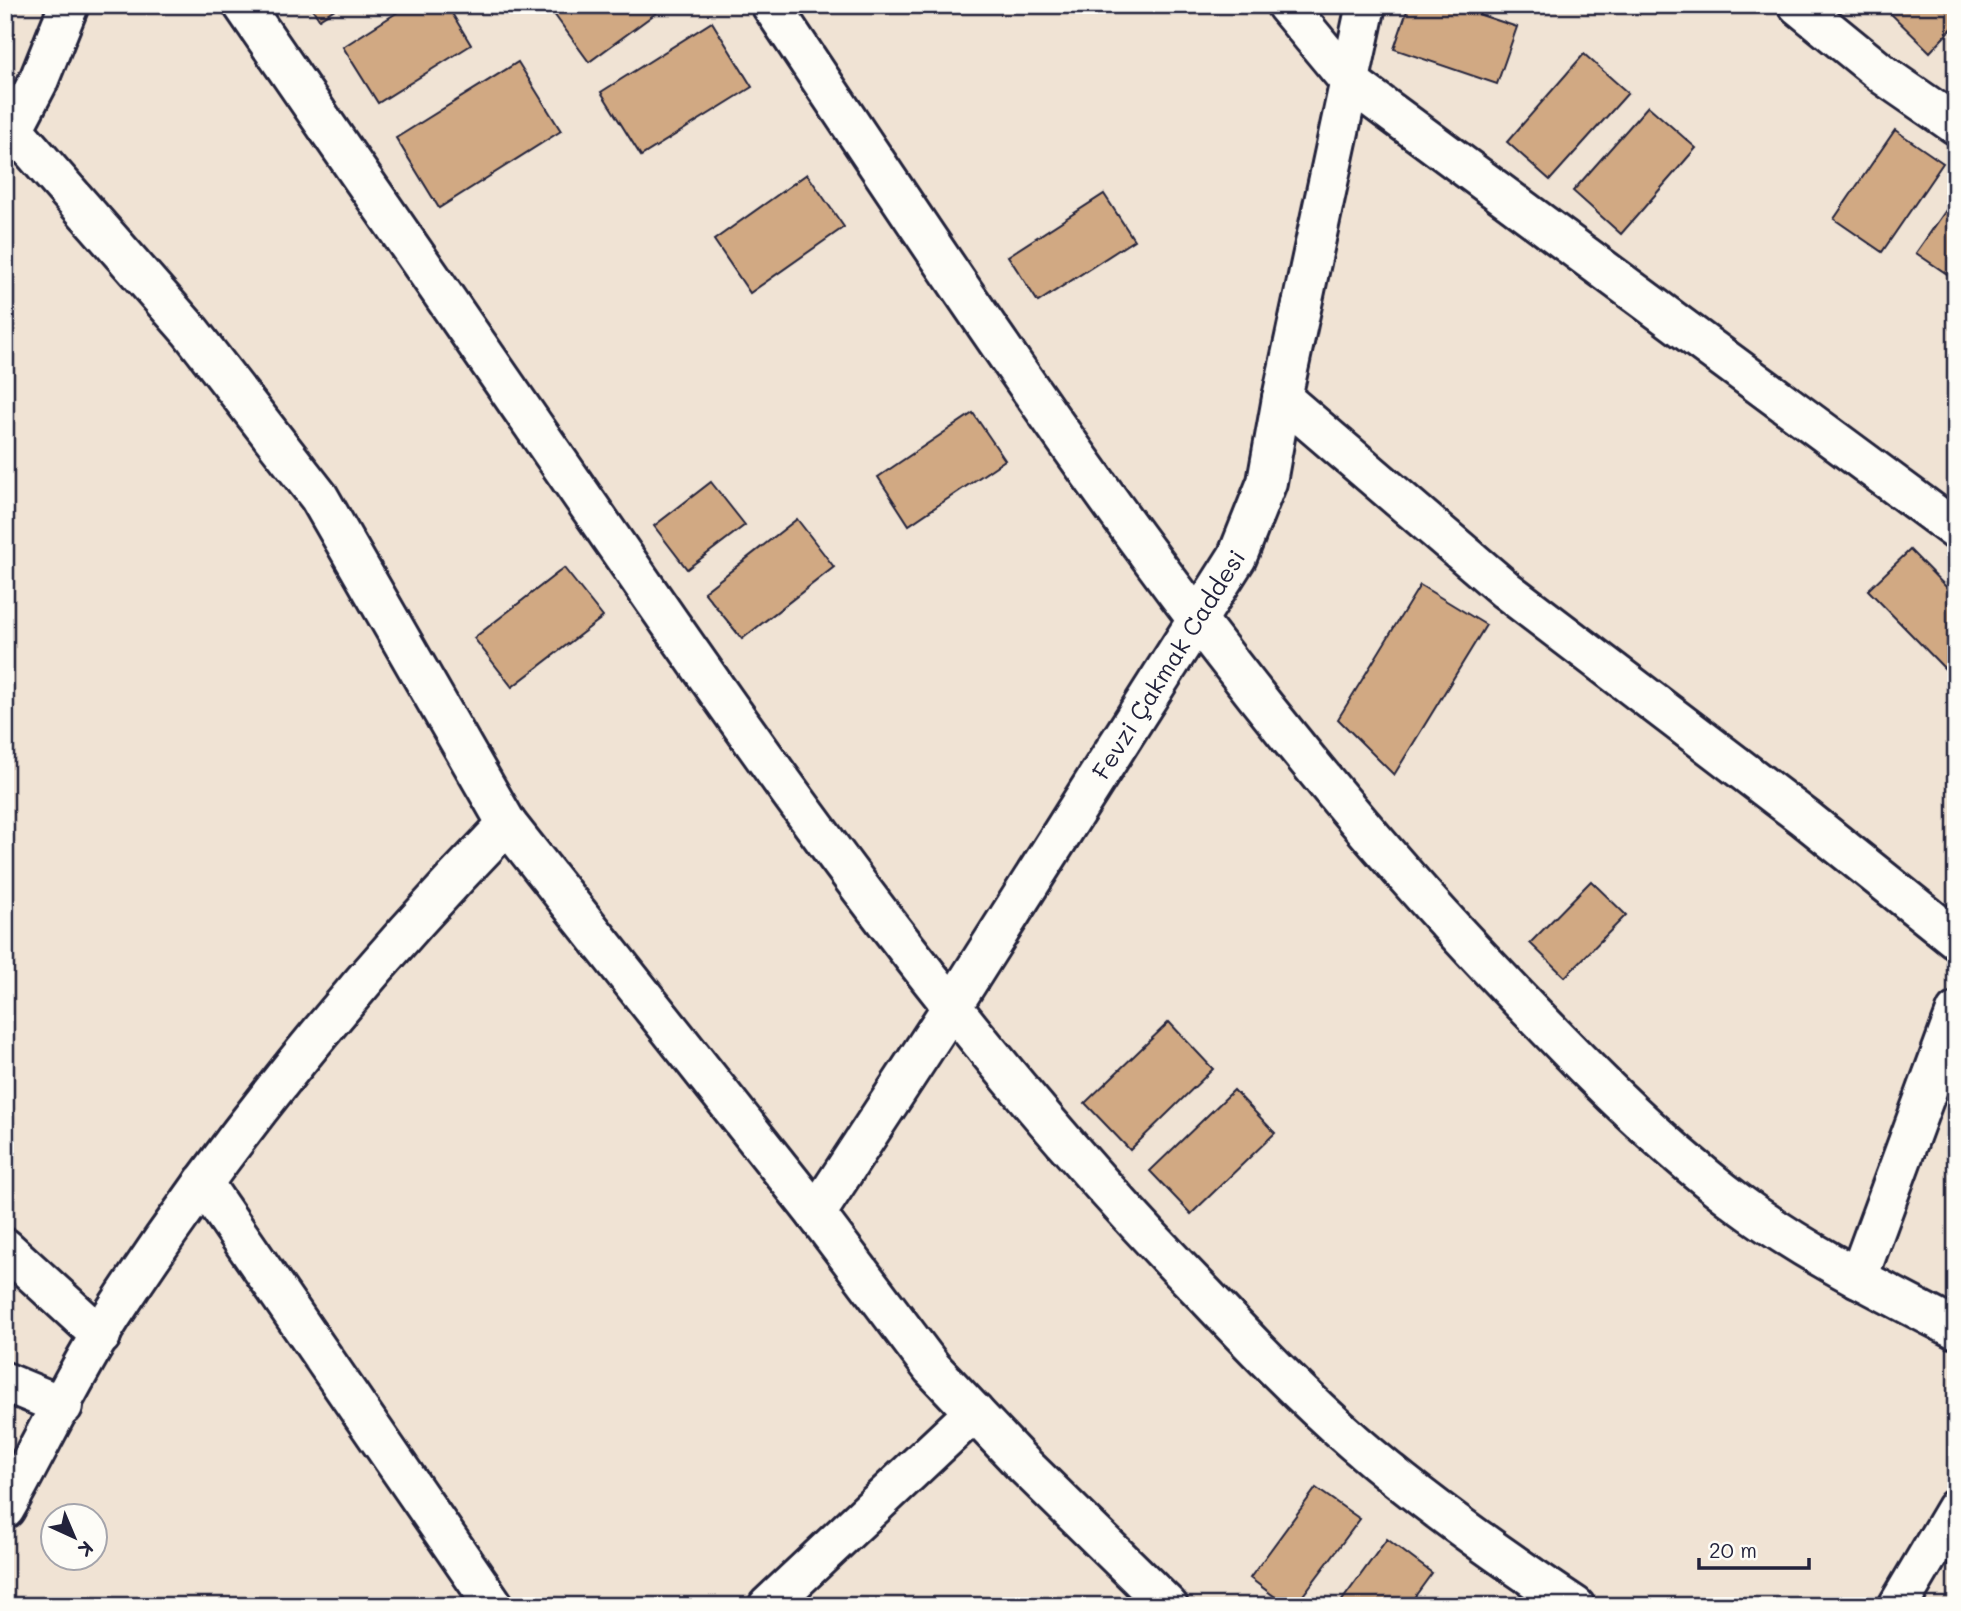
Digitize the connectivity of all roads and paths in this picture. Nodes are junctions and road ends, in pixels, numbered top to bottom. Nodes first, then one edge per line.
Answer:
1 (69, 5) edge
2 (243, 5) edge
3 (771, 5) edge
4 (1286, 5) edge
5 (1366, 5) edge
6 (1798, 5) edge
7 (1350, 82) junction
8 (1956, 125) edge
9 (10, 138) edge
10 (1282, 398) junction
11 (1956, 530) edge
12 (1198, 621) junction
13 (507, 824) junction
14 (1956, 939) edge
15 (951, 1008) junction
16 (1956, 1012) edge
17 (203, 1183) junction
18 (816, 1214) junction
19 (5, 1248) edge
20 (1858, 1278) junction
21 (1956, 1329) edge
22 (101, 1336) junction
23 (5, 1382) edge
24 (63, 1406) junction
25 (974, 1412) junction
26 (1956, 1508) edge
27 (5, 1509) edge
28 (494, 1606) edge
29 (768, 1606) edge
30 (1168, 1606) edge
31 (1575, 1606) edge
32 (1898, 1606) edge

1 - 9 street
2 - 15 street
3 - 12 street
4 - 7 street
5 - 7 street, Fevzi Çakmak Caddesi
6 - 8 street
7 - 10 street, Fevzi Çakmak Caddesi
7 - 11 street
9 - 13 street
10 - 12 street, Fevzi Çakmak Caddesi
10 - 14 street
12 - 15 street, Fevzi Çakmak Caddesi
12 - 20 street
13 - 17 street
13 - 18 street
15 - 18 street, Fevzi Çakmak Caddesi
15 - 31 street
16 - 20 street
17 - 22 street
17 - 28 street
18 - 25 street
19 - 22 street
20 - 21 street
22 - 24 street
23 - 24 street
24 - 27 street
25 - 29 street
25 - 30 street
26 - 32 street

